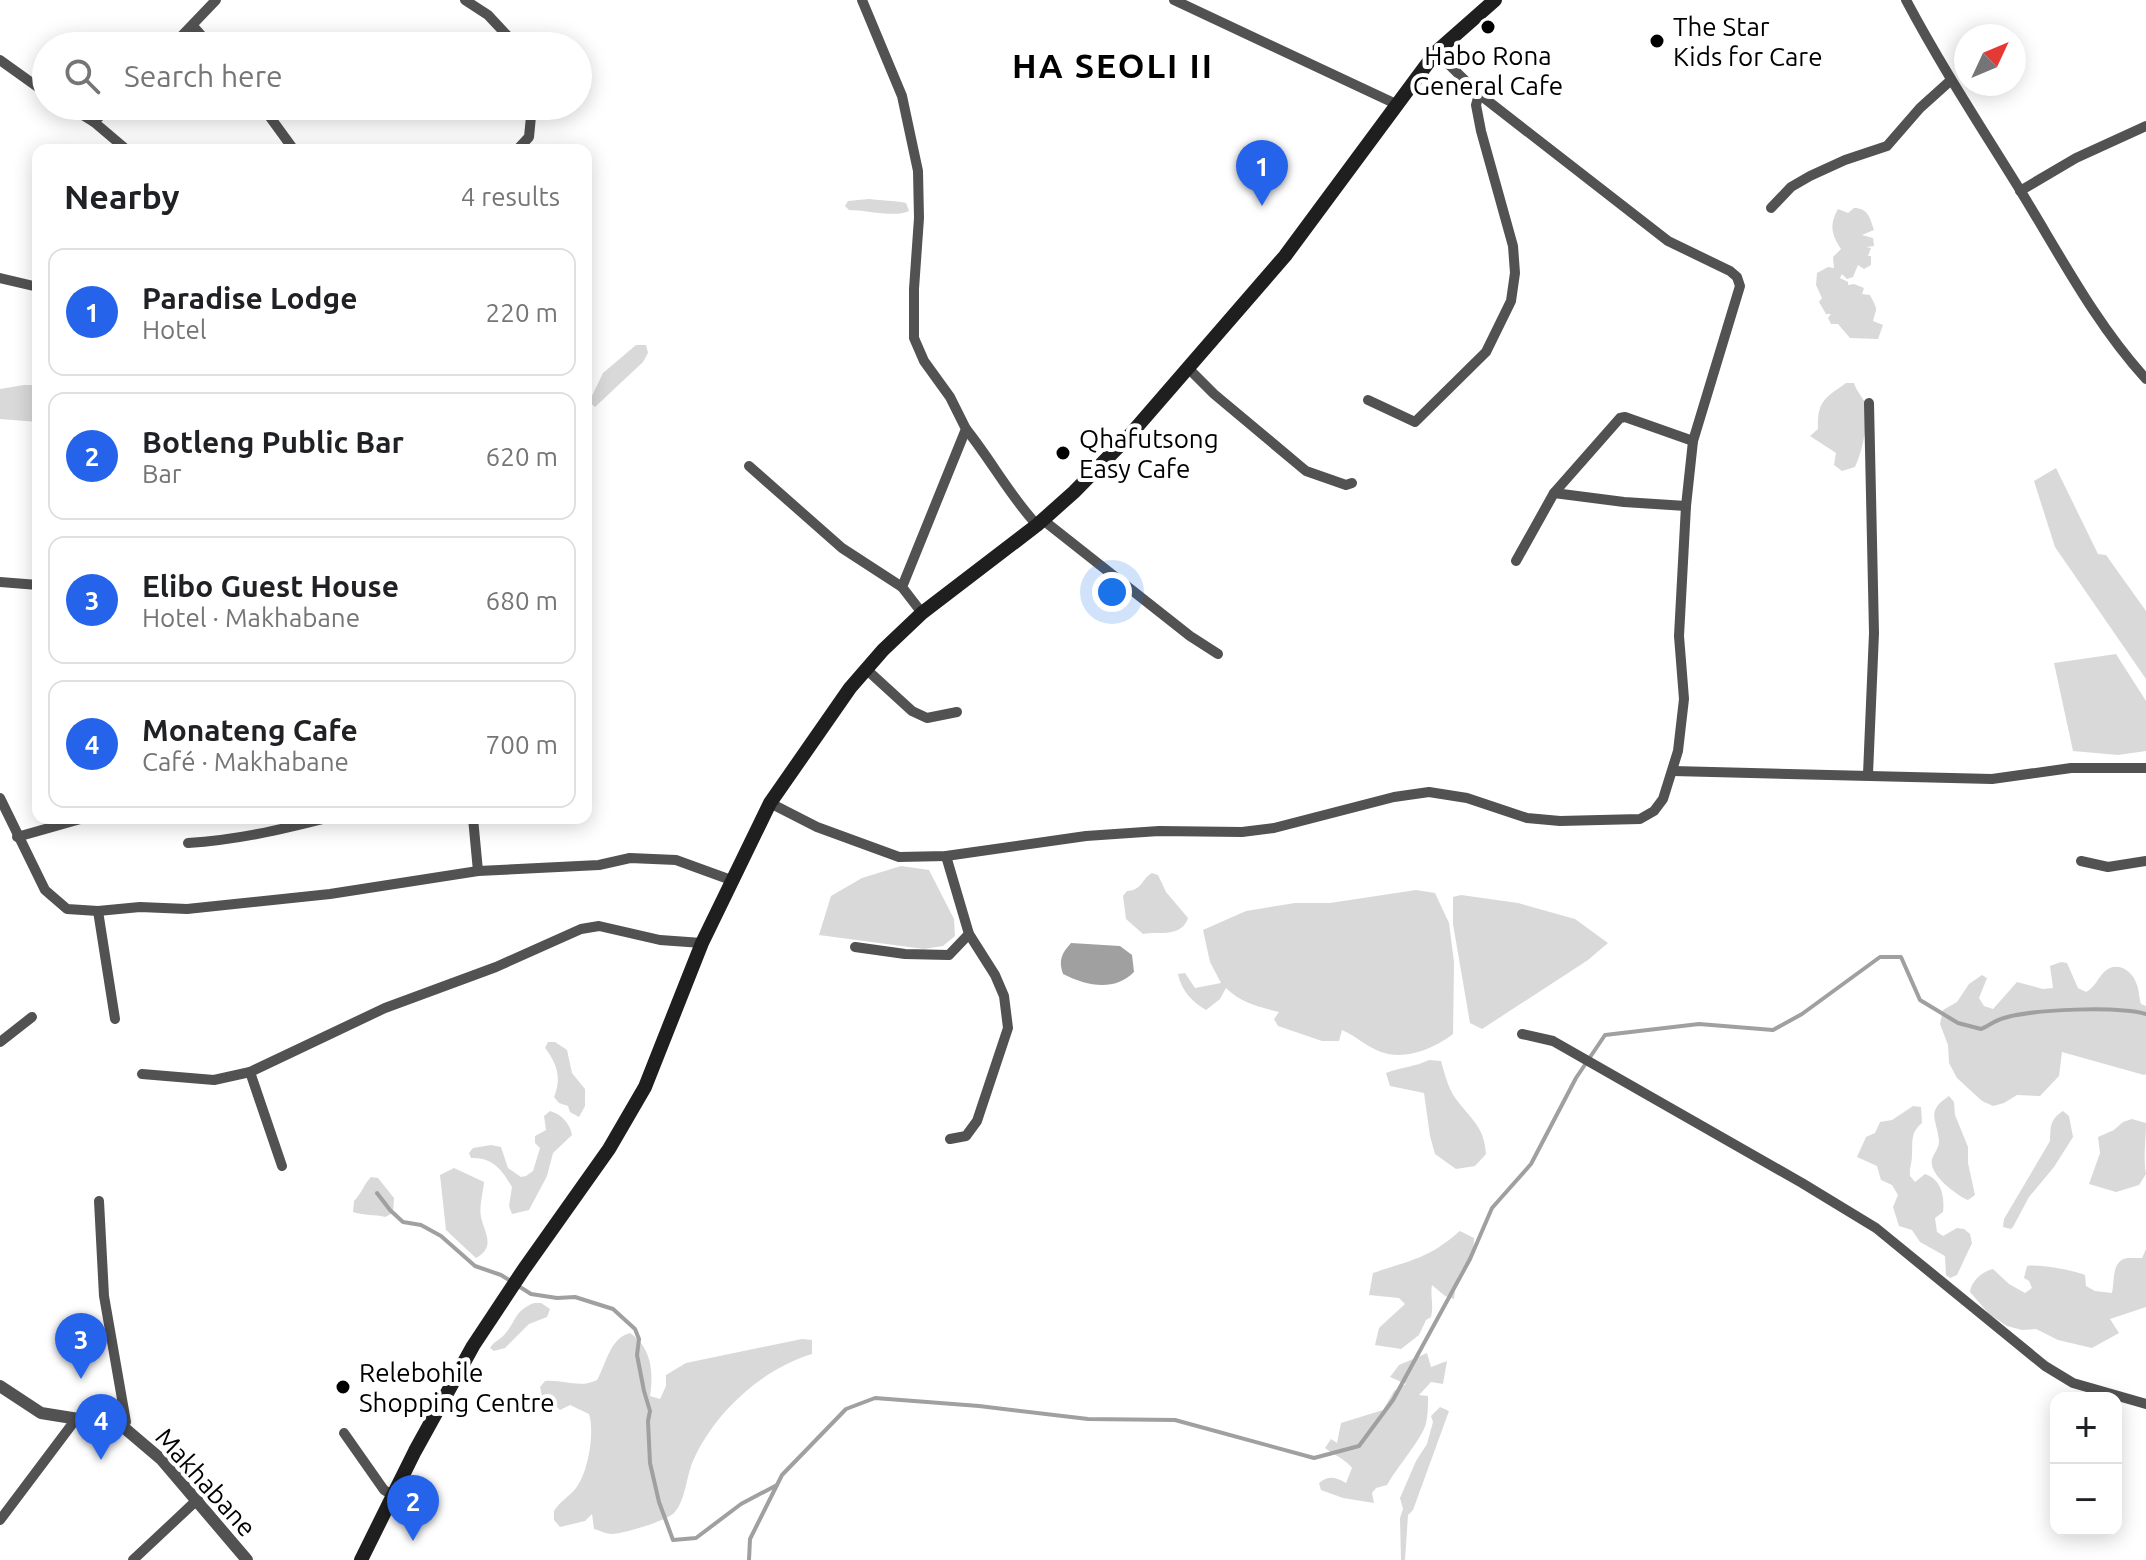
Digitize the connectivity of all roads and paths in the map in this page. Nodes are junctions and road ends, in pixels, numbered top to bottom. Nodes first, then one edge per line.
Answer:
1 (216, 0) edge
2 (465, 0) edge
3 (862, 0) edge
4 (1174, 0) edge
5 (1495, 0) edge
6 (1906, 0) edge
7 (193, 26) junction
8 (187, 32) edge
9 (198, 32) edge
10 (504, 32) edge
11 (1436, 52) junction
12 (0, 60) edge
13 (1950, 81) junction
14 (32, 83) edge
15 (1479, 94) junction
16 (1396, 104) junction
17 (91, 120) edge
18 (272, 120) edge
19 (531, 120) edge
20 (94, 122) joint
21 (2146, 126) edge
22 (120, 144) edge
23 (290, 144) edge
24 (523, 144) edge
25 (2020, 191) junction
26 (1771, 208) dead end
27 (0, 278) edge
28 (32, 286) edge
29 (1187, 367) junction
30 (2146, 379) edge
31 (1368, 400) dead end
32 (1869, 403) dead end
33 (966, 429) junction
34 (1693, 441) junction
35 (749, 466) dead end
36 (1352, 483) dead end
37 (1554, 493) junction
38 (1686, 506) junction
39 (1040, 523) junction
40 (1516, 561) dead end
41 (0, 582) edge
42 (32, 585) edge
43 (902, 587) junction
44 (922, 613) junction
45 (1218, 654) dead end
46 (866, 669) junction
47 (957, 712) dead end
48 (2146, 768) edge
49 (1673, 771) junction
50 (1868, 774) junction
51 (0, 798) edge
52 (770, 803) junction
53 (63, 824) edge
54 (304, 824) edge
55 (474, 824) edge
56 (17, 837) junction
57 (188, 843) dead end
58 (946, 856) junction
59 (2081, 861) dead end
60 (2146, 861) edge
61 (478, 871) junction
62 (731, 880) junction
63 (98, 911) junction
64 (969, 934) junction
65 (702, 943) junction
66 (855, 947) dead end
67 (32, 1017) dead end
68 (115, 1019) dead end
69 (1522, 1034) dead end
70 (0, 1042) edge
71 (250, 1072) junction
72 (142, 1074) dead end
73 (950, 1139) dead end
74 (282, 1166) dead end
75 (99, 1201) dead end
76 (0, 1386) edge
77 (2146, 1404) edge
78 (76, 1419) junction
79 (122, 1426) junction
80 (344, 1433) dead end
81 (394, 1496) junction
82 (198, 1499) junction
83 (0, 1520) edge
84 (133, 1560) edge
85 (247, 1560) edge
86 (361, 1560) edge

1 - 7 street
2 - 10 street
3 - 33 street
4 - 16 street
5 - 11 main road
6 - 13 street
7 - 8 street
7 - 9 street
11 - 15 street
11 - 16 main road
12 - 14 street
13 - 25 street
13 - 26 street
15 - 31 street
15 - 34 street
16 - 29 main road
17 - 20 street
18 - 23 street
19 - 24 street
20 - 22 street
21 - 25 street
25 - 30 street
27 - 28 street
29 - 36 street
29 - 39 main road
32 - 50 street
33 - 39 street
33 - 43 street
34 - 37 street
34 - 38 street
35 - 43 street
37 - 38 street
37 - 40 street
38 - 49 street
39 - 44 main road
39 - 45 street
41 - 42 street
43 - 44 street
44 - 46 main road
46 - 47 street
46 - 52 main road
48 - 50 street
49 - 50 street
49 - 58 street
51 - 56 street
52 - 58 street
52 - 62 main road
53 - 56 street
54 - 57 street
55 - 61 street
56 - 63 street
58 - 64 street
59 - 60 street
61 - 62 street
61 - 63 street
62 - 65 main road
63 - 68 street
64 - 66 street
64 - 73 street
65 - 71 street
65 - 81 main road
67 - 70 street
69 - 77 street
71 - 72 street
71 - 74 street
75 - 79 street
76 - 78 street, Makhabane
78 - 79 street, Makhabane
78 - 83 street
79 - 82 street, Makhabane
80 - 81 street
81 - 86 main road
82 - 84 street
82 - 85 street, Makhabane

